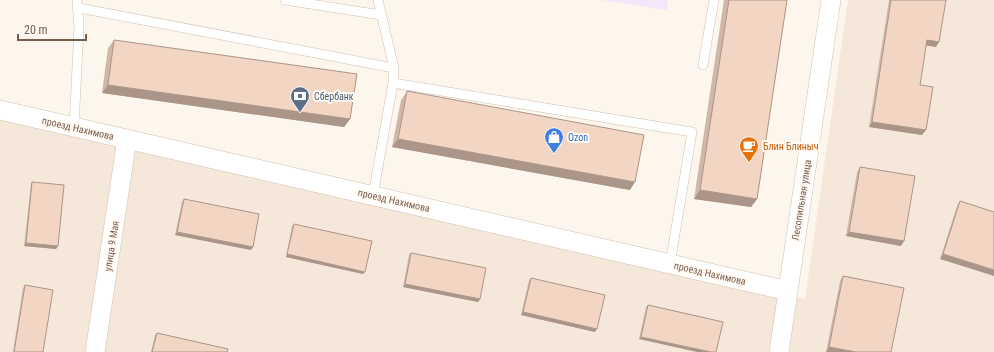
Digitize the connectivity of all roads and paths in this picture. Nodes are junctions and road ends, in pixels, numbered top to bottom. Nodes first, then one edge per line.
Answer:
1 (285, 0) edge
2 (378, 0) edge
3 (714, 0) edge
4 (831, 0) edge
5 (78, 4) edge
6 (381, 15) junction
7 (703, 65) dead end
8 (394, 68) junction
9 (394, 83) junction
10 (0, 110) edge
11 (74, 127) junction
12 (127, 139) junction
13 (373, 195) junction
14 (670, 264) junction
15 (788, 291) junction
16 (95, 352) edge
17 (779, 352) edge

1 - 6 lane
2 - 6 lane
3 - 7 lane
4 - 15 street, Лесопильная улица
5 - 8 lane
5 - 11 lane
6 - 8 lane
8 - 9 lane
9 - 13 lane
9 - 14 lane
10 - 11 street, проезд Нахимова
11 - 12 street, проезд Нахимова
12 - 13 street, проезд Нахимова
12 - 16 street, улица 9 Мая
13 - 14 street, проезд Нахимова
14 - 15 street, проезд Нахимова
15 - 17 street, Лесопильная улица

